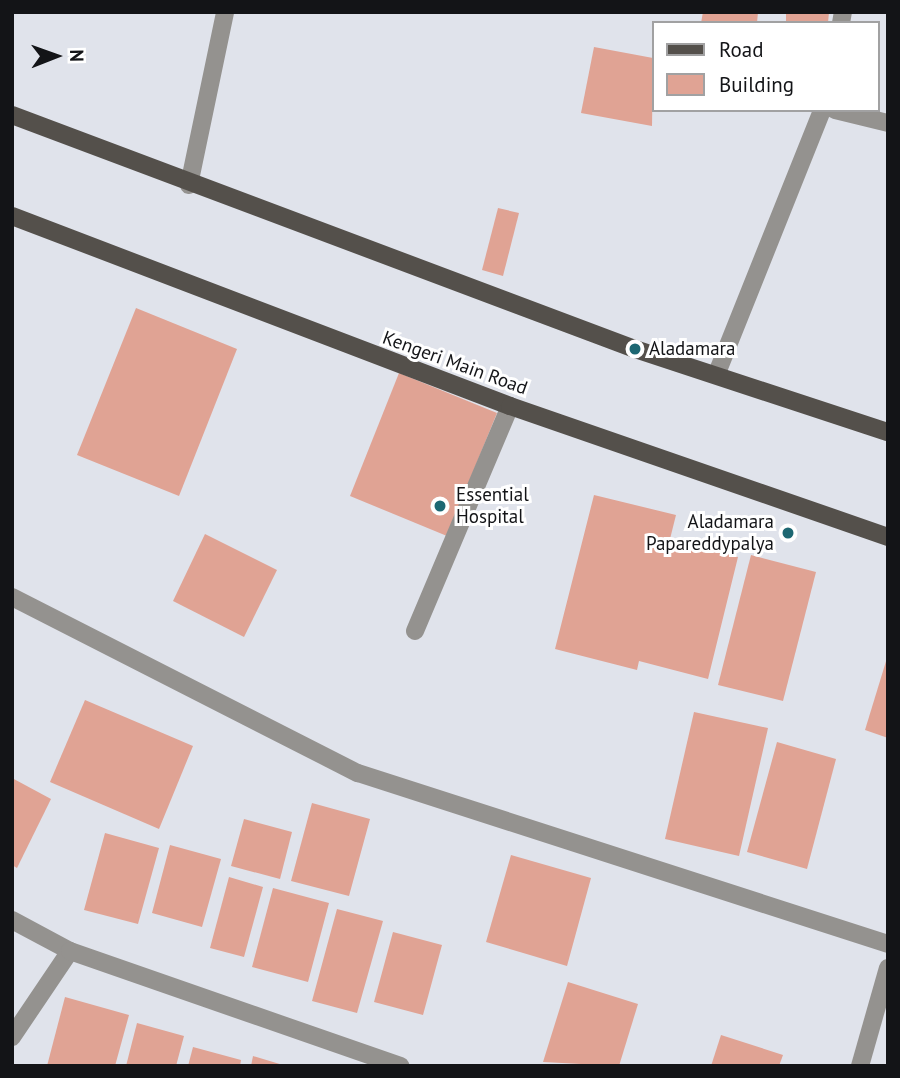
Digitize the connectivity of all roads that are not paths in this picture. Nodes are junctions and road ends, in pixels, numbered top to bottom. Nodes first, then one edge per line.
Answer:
1 (225, 12) edge
2 (820, 112) edge
3 (843, 112) edge
4 (12, 116) edge
5 (888, 123) edge
6 (190, 185) junction
7 (12, 216) edge
8 (717, 373) junction
9 (510, 406) junction
10 (888, 432) edge
11 (888, 537) edge
12 (12, 597) edge
13 (415, 631) dead end
14 (12, 920) edge
15 (888, 944) edge
16 (69, 951) junction
17 (888, 968) edge
18 (12, 1037) edge
19 (401, 1066) edge
20 (860, 1066) edge

1 - 6 street
2 - 8 street
3 - 5 street
4 - 6 main road
6 - 8 main road
7 - 9 main road, Kengeri Main Road
8 - 10 main road
9 - 11 main road, Kengeri Main Road
9 - 13 street
12 - 15 street
14 - 16 street
16 - 18 street
16 - 19 street
17 - 20 street

